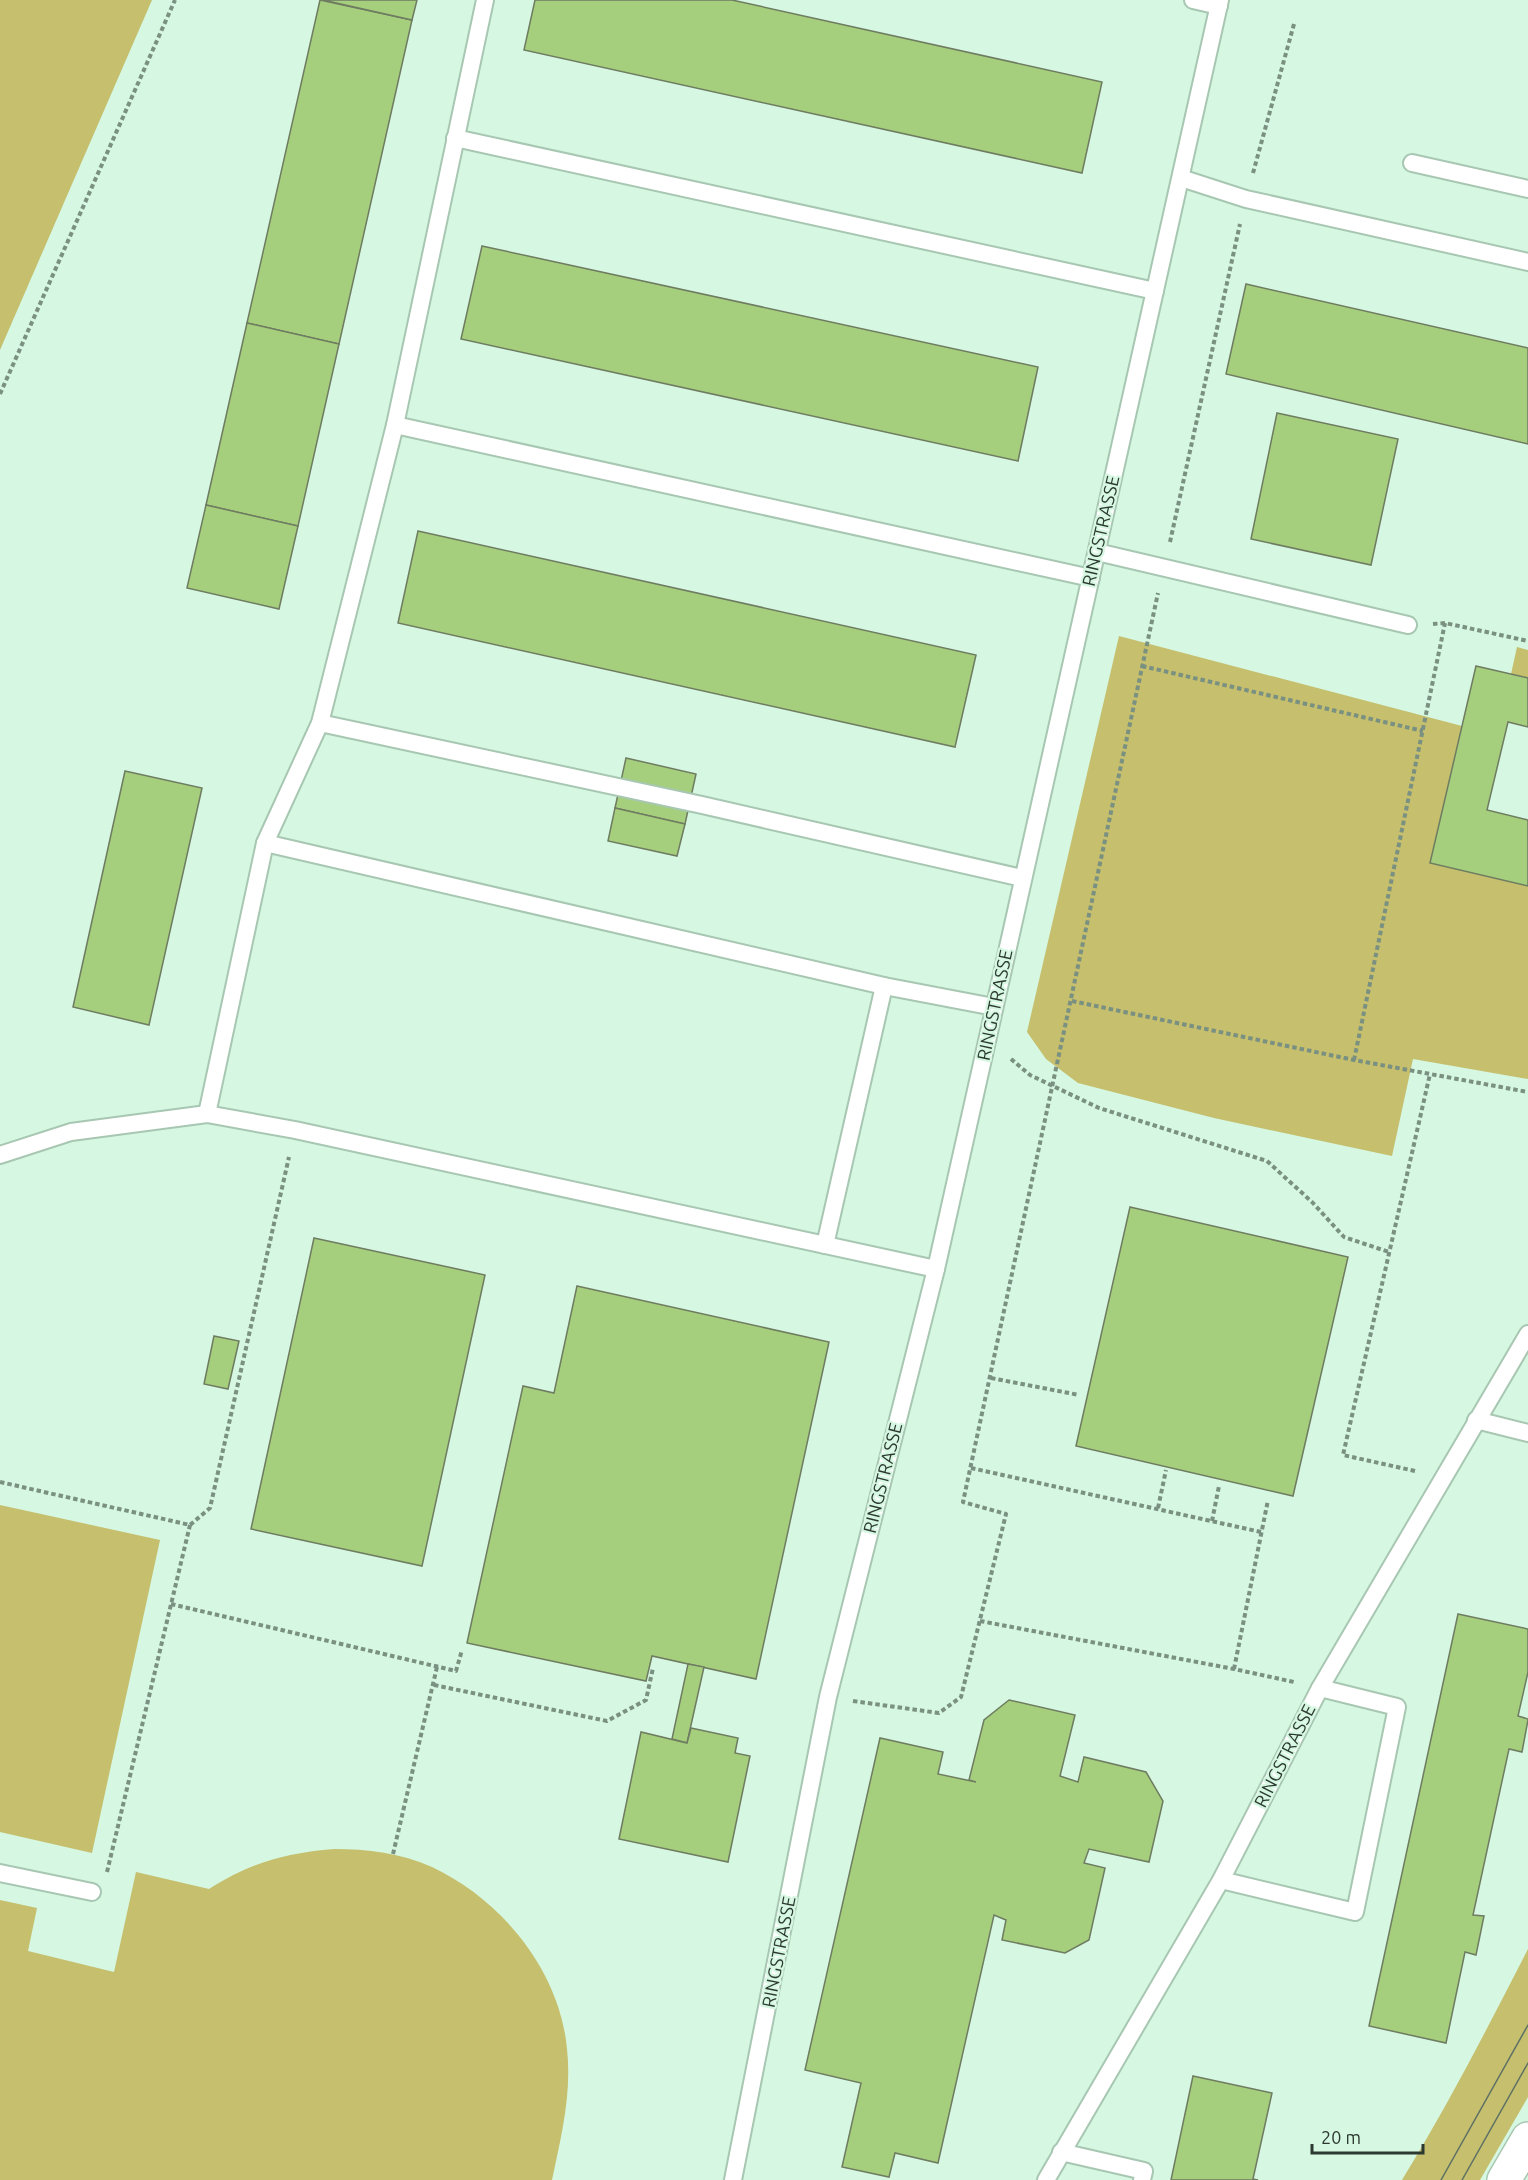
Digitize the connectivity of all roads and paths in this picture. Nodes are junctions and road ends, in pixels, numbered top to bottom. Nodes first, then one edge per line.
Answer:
1 (175, 0) edge
2 (485, 0) edge
3 (1193, 0) edge
4 (1219, 3) edge
5 (1294, 24) dead end
6 (455, 138) junction
7 (1412, 163) dead end
8 (1181, 178) junction
9 (1528, 189) edge
10 (1246, 199) junction
11 (1528, 262) edge
12 (1155, 291) junction
13 (0, 394) edge
14 (395, 425) junction
15 (1096, 552) junction
16 (1164, 568) junction
17 (1091, 578) junction
18 (1445, 623) junction
19 (1408, 625) joint
20 (1528, 641) edge
21 (1142, 666) junction
22 (320, 723) junction
23 (1423, 730) junction
24 (265, 843) junction
25 (1022, 878) junction
26 (884, 986) junction
27 (1072, 1001) junction
28 (994, 1007) junction
29 (1354, 1060) junction
30 (1430, 1074) junction
31 (1053, 1088) junction
32 (1528, 1092) edge
33 (207, 1114) junction
34 (295, 1130) junction
35 (0, 1155) edge
36 (825, 1245) junction
37 (1389, 1252) junction
38 (936, 1269) junction
39 (1528, 1334) edge
40 (991, 1378) junction
41 (1079, 1395) dead end
42 (1476, 1420) junction
43 (1528, 1433) edge
44 (971, 1468) junction
45 (1166, 1470) dead end
46 (1443, 1478) junction
47 (0, 1482) edge
48 (1219, 1486) dead end
49 (1268, 1500) dead end
50 (1158, 1508) junction
51 (1212, 1521) junction
52 (190, 1525) junction
53 (1261, 1532) junction
54 (171, 1604) junction
55 (980, 1621) junction
56 (462, 1650) dead end
57 (437, 1667) junction
58 (653, 1668) dead end
59 (1234, 1669) junction
60 (434, 1685) junction
61 (1320, 1688) junction
62 (828, 1697) junction
63 (393, 1854) dead end
64 (0, 1873) edge
65 (106, 1877) dead end
66 (1221, 1880) junction
67 (92, 1892) dead end
68 (1528, 2139) edge
69 (1061, 2152) junction
70 (733, 2180) edge
71 (1046, 2180) edge
72 (1142, 2180) edge
73 (1504, 2180) edge

1 - 13 path
2 - 6 lane
3 - 4 lane
4 - 8 lane, RINGSTRASSE
5 - 10 path
6 - 12 lane
6 - 14 lane
7 - 9 lane
8 - 10 lane
8 - 12 lane, RINGSTRASSE
10 - 11 lane
10 - 16 path
12 - 15 lane, RINGSTRASSE
14 - 17 lane
14 - 22 lane
15 - 16 lane
15 - 17 lane, RINGSTRASSE
16 - 19 lane
16 - 21 path
17 - 25 lane, RINGSTRASSE
18 - 19 path
18 - 20 path
18 - 23 path
21 - 23 path
21 - 27 path
22 - 24 lane
22 - 25 lane
23 - 29 path
24 - 26 lane
24 - 33 lane
25 - 28 lane, RINGSTRASSE
26 - 28 lane
26 - 36 lane
27 - 29 path
27 - 31 path
28 - 31 path
28 - 38 lane, RINGSTRASSE
29 - 30 path
30 - 32 path
30 - 37 path
31 - 37 path
31 - 40 path
33 - 34 lane
33 - 35 lane
34 - 36 lane
34 - 52 path
36 - 38 lane
37 - 46 path
38 - 62 lane, RINGSTRASSE
39 - 42 lane, RINGSTRASSE
40 - 41 path
40 - 44 path
42 - 43 lane
42 - 46 lane, RINGSTRASSE
44 - 50 path
44 - 55 path
45 - 50 path
46 - 61 lane, RINGSTRASSE
47 - 52 path
48 - 51 path
49 - 53 path
50 - 51 path
51 - 53 path
52 - 54 path
53 - 59 path
54 - 57 path
54 - 65 path
55 - 59 path
55 - 62 path
56 - 57 path
57 - 60 path
58 - 60 path
59 - 61 path
60 - 63 path
61 - 66 lane, RINGSTRASSE
61 - 66 lane
62 - 70 lane, RINGSTRASSE
64 - 67 lane
66 - 69 lane, RINGSTRASSE
68 - 73 street
69 - 71 lane, RINGSTRASSE
69 - 72 lane

